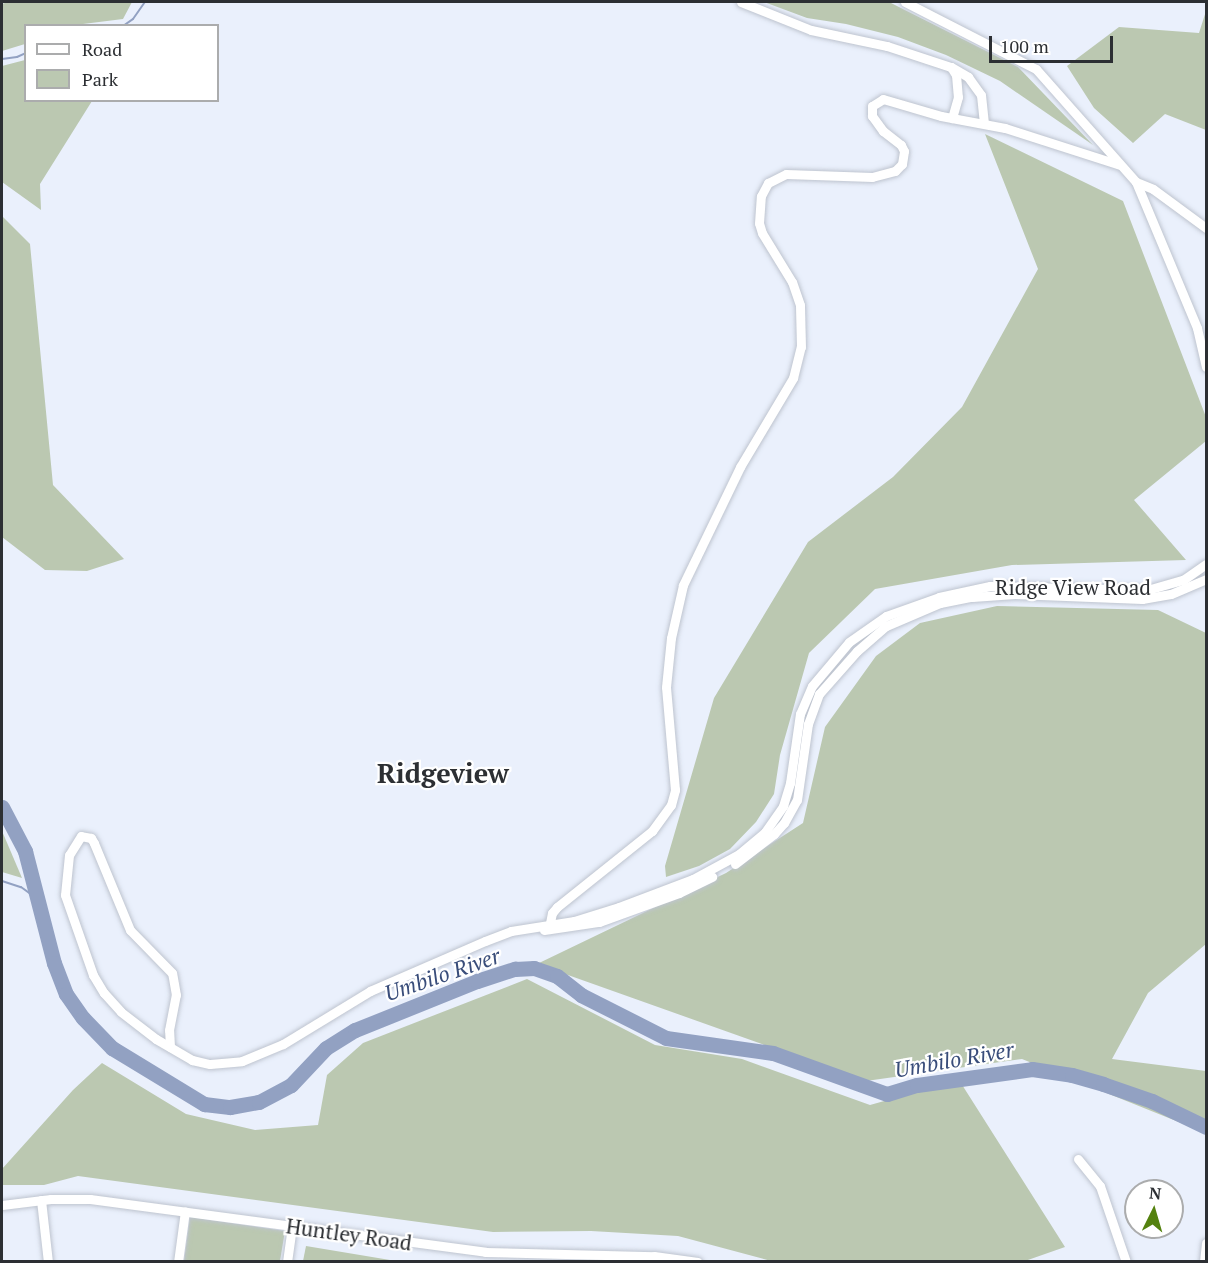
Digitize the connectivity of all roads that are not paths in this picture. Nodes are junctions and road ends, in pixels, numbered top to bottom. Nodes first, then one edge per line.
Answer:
1 (741, 2) edge
2 (905, 2) edge
3 (951, 67) junction
4 (952, 118) junction
5 (984, 123) junction
6 (1120, 165) junction
7 (1136, 182) junction
8 (1206, 228) edge
9 (1206, 367) edge
10 (1206, 564) edge
11 (1206, 579) edge
12 (1077, 592) junction
13 (549, 927) junction
14 (170, 1047) junction
15 (1078, 1159) dead end
16 (41, 1200) junction
17 (2, 1205) edge
18 (185, 1211) junction
19 (292, 1226) junction
20 (1206, 1243) edge
21 (48, 1262) edge
22 (178, 1262) edge
23 (287, 1262) edge
24 (698, 1262) edge
25 (1126, 1262) edge
26 (1204, 1262) edge

1 - 3 street
2 - 6 street
3 - 4 street
3 - 5 street
4 - 5 street
4 - 13 street
5 - 6 street
6 - 7 street
7 - 8 street
7 - 9 street
10 - 12 street, Ridge View Road
11 - 12 street, Ridge View Road
12 - 13 street, Ridge View Road
13 - 14 street, Ridge View Road
14 - 14 street, Ridge View Road
15 - 25 street
16 - 17 street, Huntley Road
16 - 18 street, Huntley Road
16 - 21 street
18 - 19 street, Huntley Road
18 - 22 street
19 - 23 street
19 - 24 street, Huntley Road
20 - 26 street

